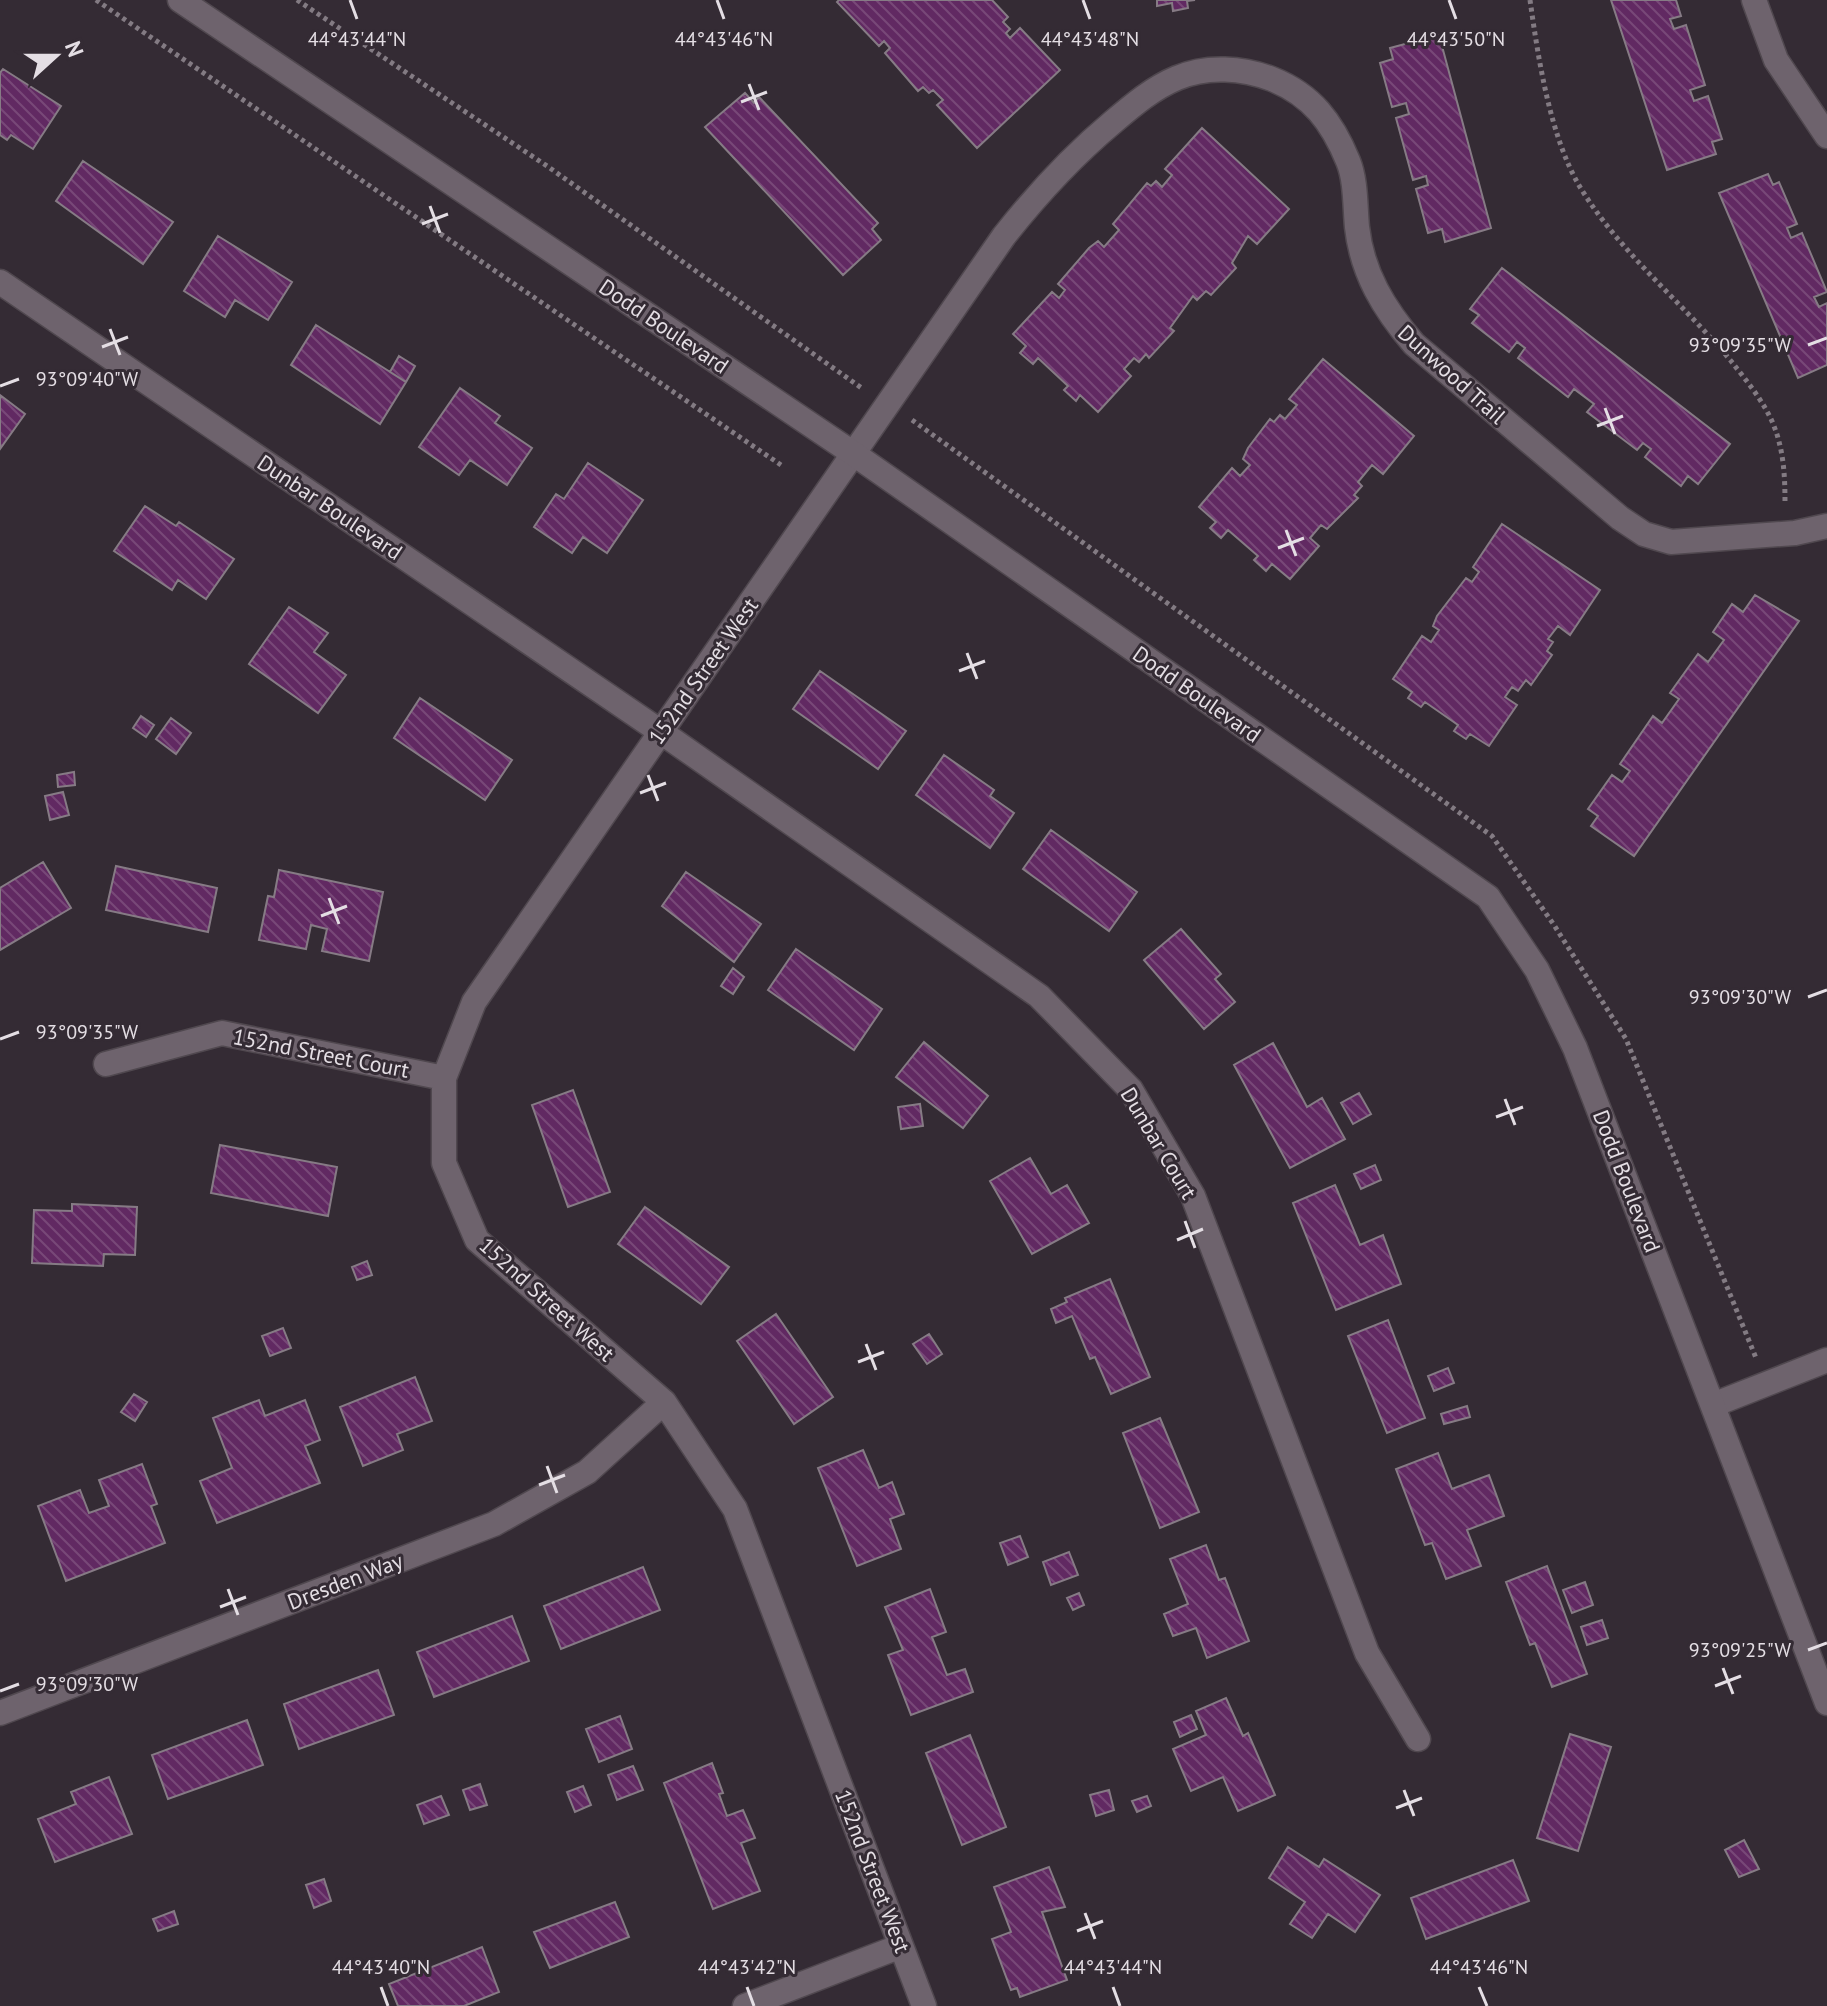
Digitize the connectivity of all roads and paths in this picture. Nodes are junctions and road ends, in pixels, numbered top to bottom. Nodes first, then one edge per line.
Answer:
1 (96, 0) edge
2 (180, 0) edge
3 (1530, 0) edge
4 (1754, 0) edge
5 (1827, 136) edge
6 (0, 282) edge
7 (854, 454) junction
8 (781, 465) dead end
9 (1827, 526) edge
10 (1786, 534) junction
11 (661, 732) junction
12 (106, 1064) dead end
13 (444, 1078) junction
14 (1827, 1360) edge
15 (664, 1402) junction
16 (1713, 1405) junction
17 (1827, 1703) edge
18 (0, 1713) edge
19 (1418, 1739) dead end
20 (901, 1946) junction
21 (745, 2006) edge
22 (924, 2006) edge

1 - 8 path
2 - 7 street, Dodd Boulevard
3 - 10 path
4 - 5 street
6 - 11 street, Dunbar Boulevard
7 - 10 street, Dunwood Trail
7 - 11 street, 152nd Street West
7 - 16 street, Dodd Boulevard
9 - 10 street, Dunwood Trail
11 - 13 street, 152nd Street West
11 - 19 street, Dunbar Court
12 - 13 street, 152nd Street Court
13 - 15 street, 152nd Street West
14 - 16 street
15 - 18 street, Dresden Way
15 - 20 street, 152nd Street West
16 - 17 street, Dodd Boulevard
20 - 21 street
20 - 22 street, 152nd Street West

